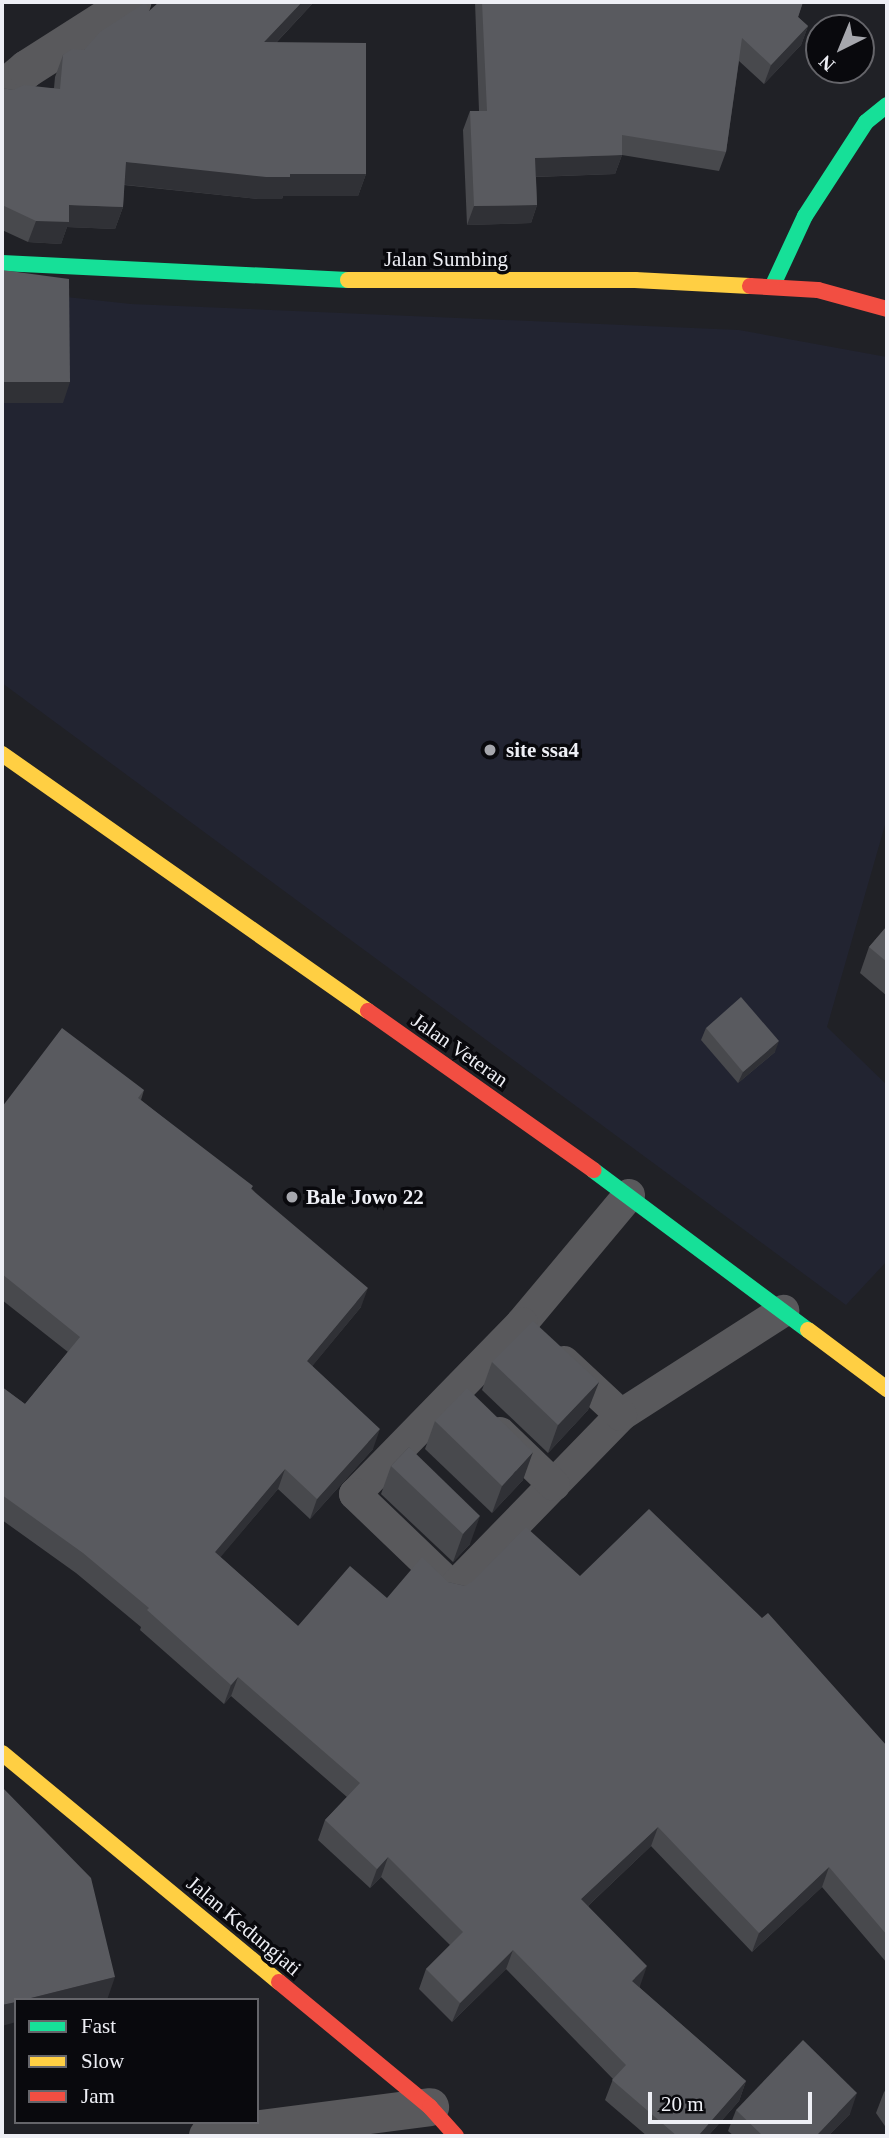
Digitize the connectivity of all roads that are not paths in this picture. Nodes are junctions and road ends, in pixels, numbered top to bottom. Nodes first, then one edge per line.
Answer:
1 (132, 2) edge
2 (2, 90) edge
3 (887, 105) edge
4 (2, 263) edge
5 (772, 287) junction
6 (887, 309) edge
7 (2, 754) edge
8 (629, 1195) junction
9 (783, 1311) junction
10 (522, 1323) junction
11 (887, 1389) edge
12 (456, 1390) junction
13 (621, 1415) junction
14 (554, 1485) junction
15 (2, 1753) edge
16 (430, 2107) junction
17 (208, 2136) edge
18 (456, 2136) edge

1 - 2 street
3 - 5 street
4 - 5 street, Jalan Sumbing
5 - 6 street, Jalan Sumbing
7 - 8 street, Jalan Veteran
8 - 9 street, Jalan Veteran
8 - 10 lane
9 - 11 street, Jalan Veteran
9 - 13 lane
10 - 12 lane
10 - 13 lane
12 - 14 lane
12 - 14 lane
13 - 14 lane
15 - 16 street, Jalan Kedungjati
16 - 17 street
16 - 18 street, Jalan Kedungjati

